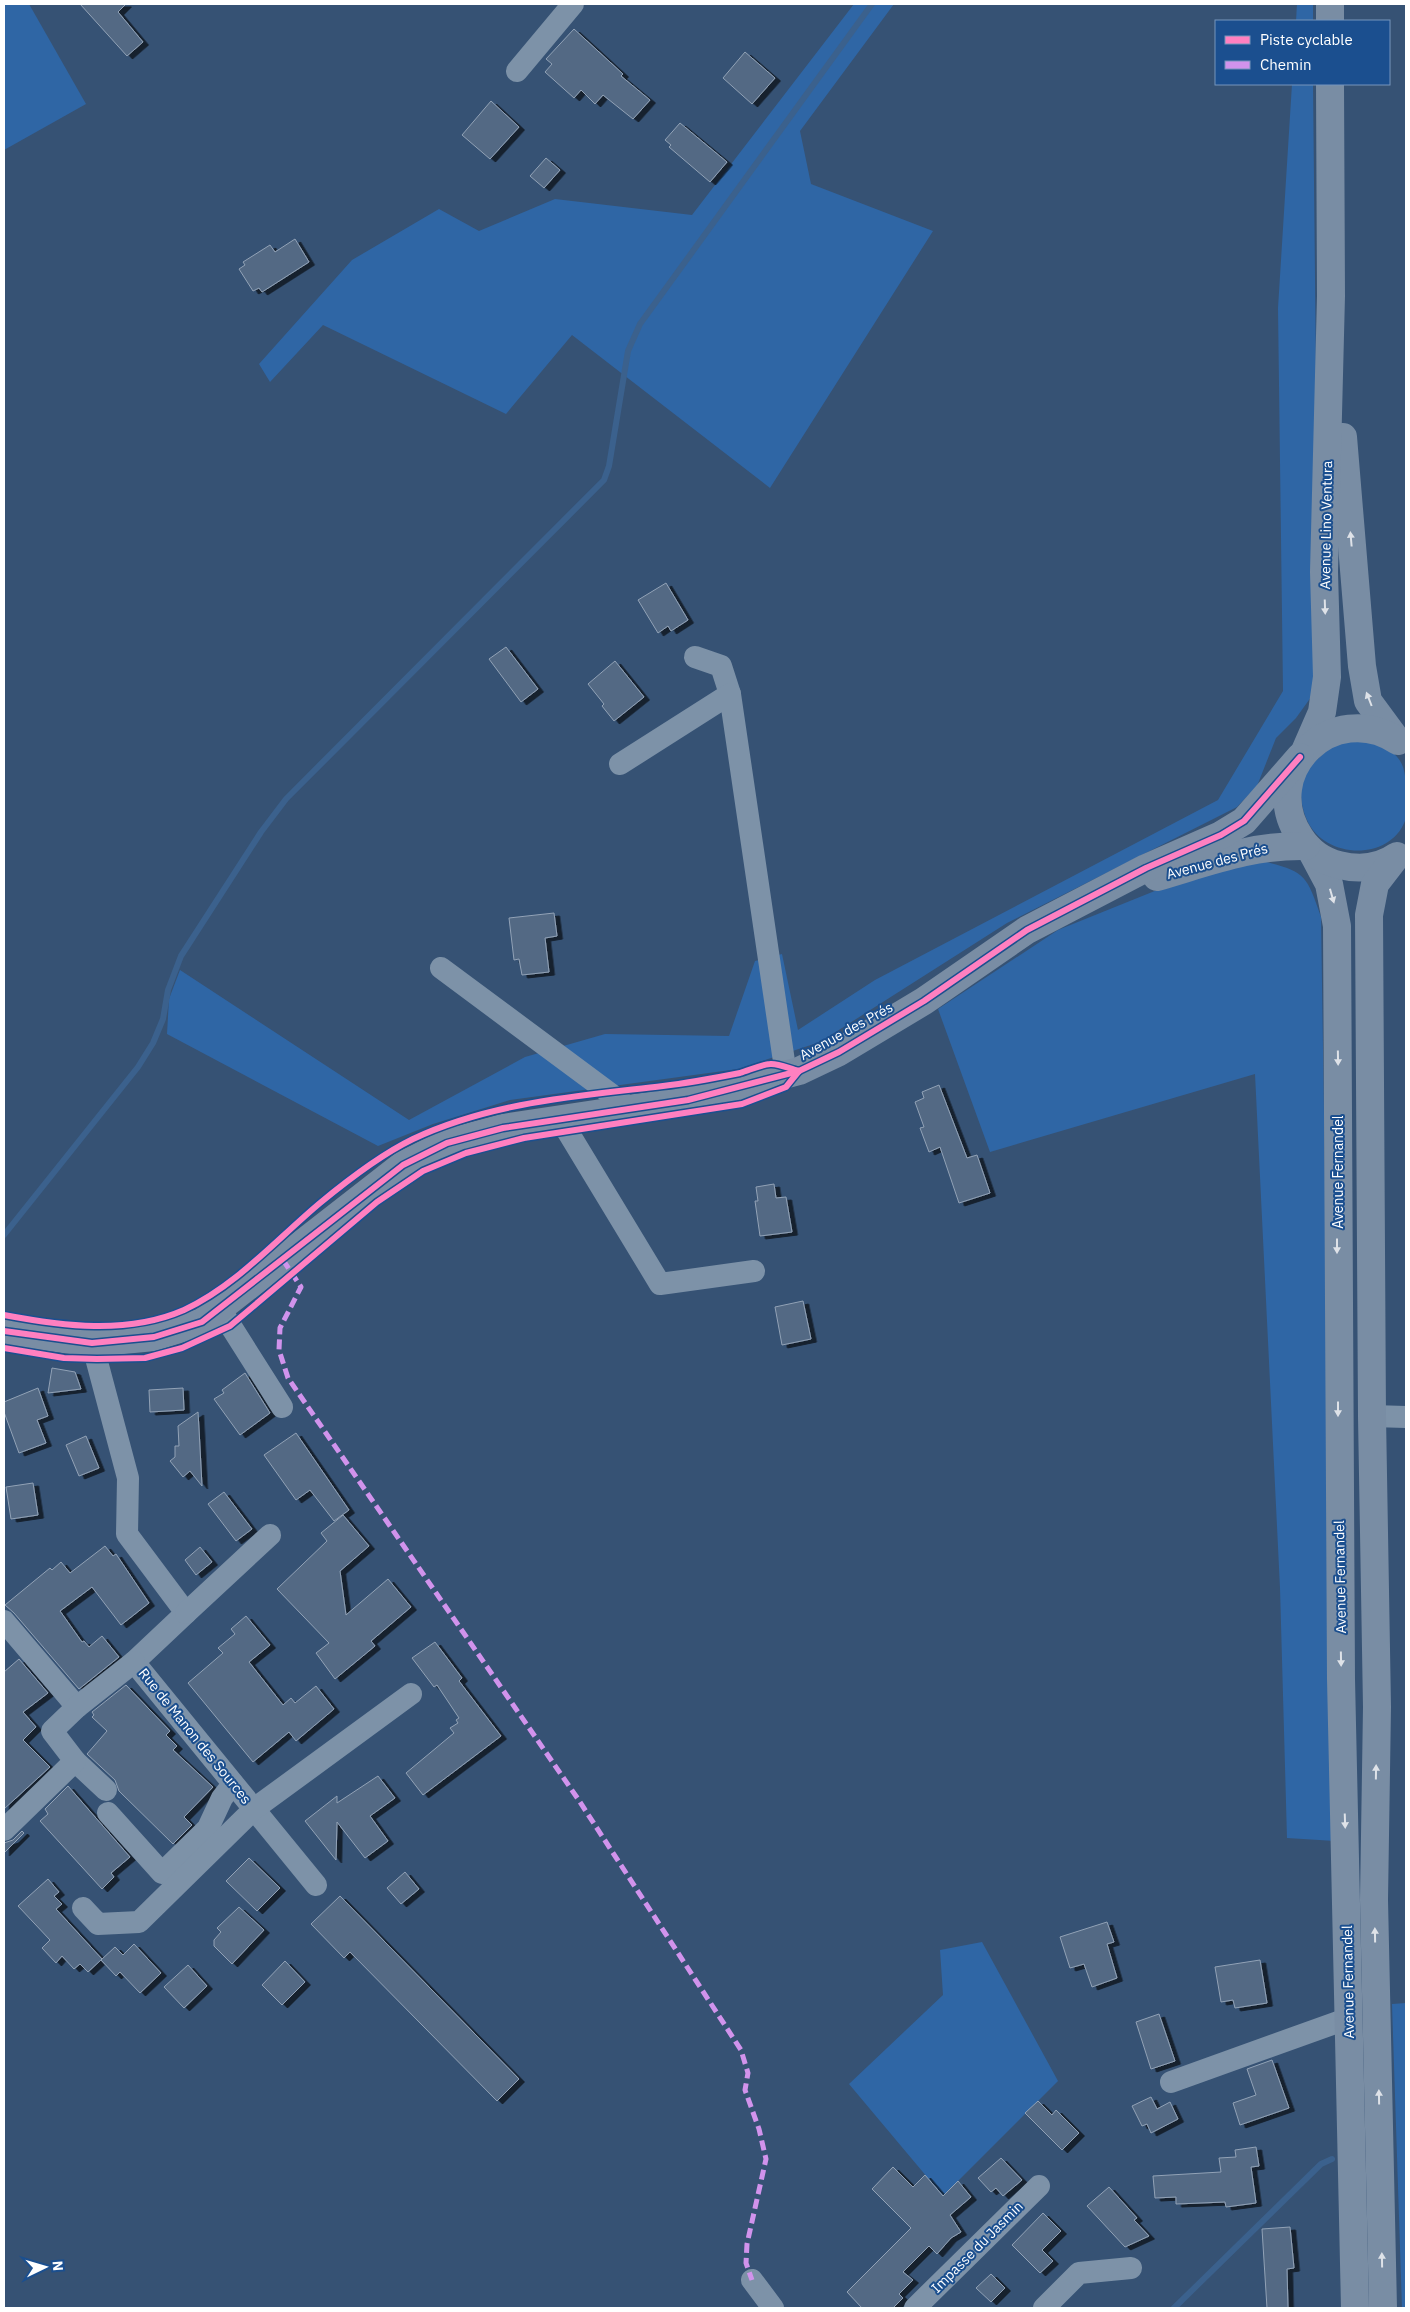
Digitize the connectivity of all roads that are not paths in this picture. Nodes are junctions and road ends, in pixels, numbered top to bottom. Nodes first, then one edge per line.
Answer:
1 (573, 4) edge
2 (1330, 4) edge
3 (1330, 20) edge
4 (517, 71) dead end
5 (1330, 85) edge
6 (1331, 296) junction
7 (695, 657) dead end
8 (730, 694) junction
9 (1401, 743) edge
10 (1302, 754) junction
11 (620, 764) dead end
12 (1309, 849) junction
13 (1401, 853) edge
14 (1099, 892) junction
15 (441, 968) dead end
16 (786, 1075) junction
17 (631, 1108) junction
18 (558, 1120) junction
19 (754, 1271) dead end
20 (220, 1309) junction
21 (4, 1331) edge
22 (92, 1343) junction
23 (282, 1407) dead end
24 (1372, 1416) junction
25 (1406, 1417) edge
26 (270, 1535) dead end
27 (186, 1613) junction
28 (4, 1621) edge
29 (134, 1662) junction
30 (411, 1694) dead end
31 (77, 1707) junction
32 (75, 1762) junction
33 (233, 1784) junction
34 (106, 1790) dead end
35 (254, 1808) junction
36 (108, 1813) dead end
37 (4, 1830) edge
38 (316, 1885) dead end
39 (83, 1908) dead end
40 (1349, 2018) junction
41 (1171, 2082) dead end
42 (1039, 2186) dead end
43 (1131, 2268) dead end
44 (752, 2280) dead end
45 (774, 2308) edge
46 (915, 2308) edge
47 (1044, 2308) edge
48 (1355, 2308) edge
49 (1384, 2308) edge

1 - 4 street
2 - 3 main road
5 - 6 main road, Avenue Lino Ventura
9 -> 6 main road, Avenue Lino Ventura
6 -> 10 main road, Avenue Lino Ventura
7 - 8 street
8 - 11 street
8 - 16 street
9 - 10 main road
10 - 12 main road, Avenue Fernandel
10 - 14 main road, Avenue des Prés
12 - 13 main road
12 - 14 main road, Avenue des Prés
12 -> 40 main road, Avenue Fernandel
13 - 24 main road, Avenue Fernandel
14 - 16 main road, Avenue des Prés
15 - 17 street
16 - 17 main road, Avenue des Prés
17 - 18 main road, Avenue des Prés
18 - 19 street
18 - 20 main road, Avenue des Prés
20 - 22 main road, Avenue des Prés
20 - 23 street
21 - 22 main road, Avenue des Prés
22 - 27 street
24 - 25 street
49 -> 24 main road, Avenue Fernandel
26 - 27 street, Rue de Manon des Sources
27 - 29 street, Rue de Manon des Sources
28 - 31 street
29 - 31 street
29 - 33 street, Rue de Manon des Sources
30 - 35 street
31 - 32 street
32 - 34 street
32 - 37 street
33 - 35 street, Rue de Manon des Sources
33 - 36 street
35 - 38 street, Rue de Manon des Sources
35 - 39 street
40 - 41 street
40 - 48 main road, Avenue Fernandel
42 - 46 street, Impasse du Jasmin
43 - 47 street
44 - 45 street

